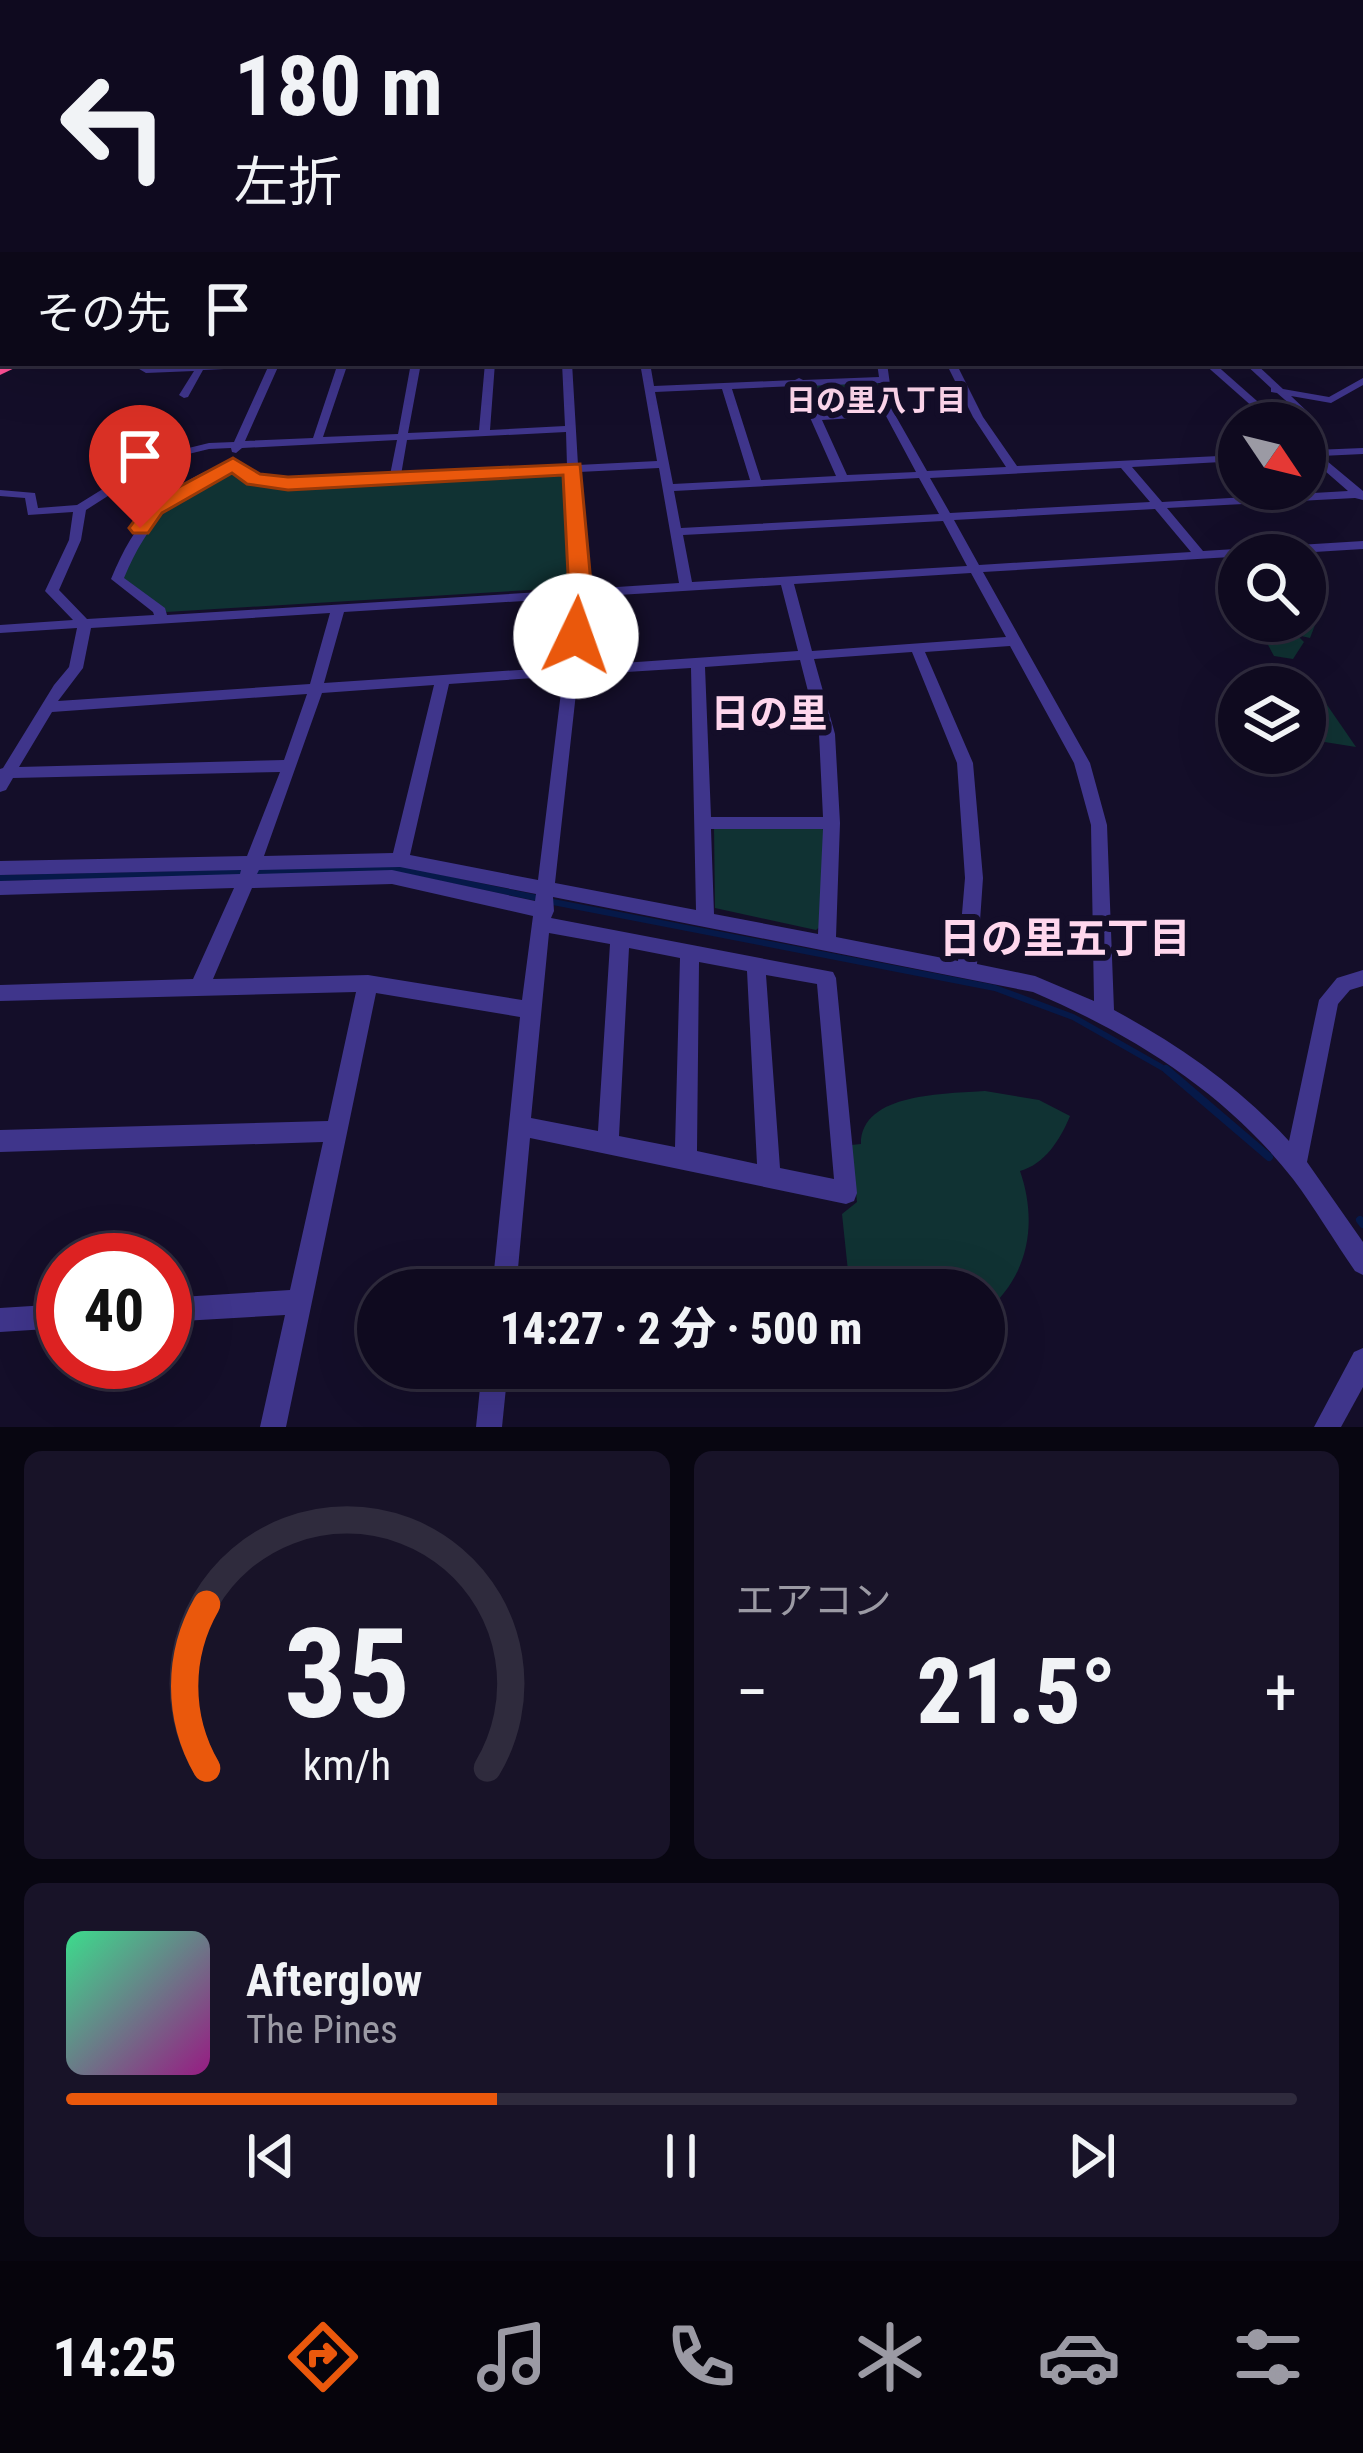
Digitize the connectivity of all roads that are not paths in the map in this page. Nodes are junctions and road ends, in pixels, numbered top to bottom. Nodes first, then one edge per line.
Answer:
1 (139, 366) edge
2 (190, 366) edge
3 (200, 366) edge
4 (274, 366) edge
5 (342, 366) edge
6 (415, 366) edge
7 (490, 366) edge
8 (567, 366) edge
9 (645, 366) edge
10 (882, 366) edge
11 (952, 366) edge
12 (1211, 366) edge
13 (1252, 366) edge
14 (882, 380) junction
15 (799, 381) junction
16 (1363, 381) edge
17 (726, 385) junction
18 (649, 389) junction
19 (1274, 390) junction
20 (184, 395) dead end
21 (1253, 402) edge
22 (1289, 402) edge
23 (890, 413) junction
24 (815, 417) junction
25 (572, 428) junction
26 (484, 433) junction
27 (402, 437) junction
28 (317, 441) junction
29 (238, 445) junction
30 (1363, 451) edge
31 (1326, 452) edge
32 (1218, 459) edge
33 (233, 464) junction
34 (664, 464) junction
35 (1124, 464) junction
36 (1326, 467) edge
37 (573, 469) junction
38 (1014, 470) junction
39 (924, 475) junction
40 (395, 478) junction
41 (843, 479) junction
42 (756, 483) junction
43 (669, 488) junction
44 (0, 493) edge
45 (1361, 496) edge
46 (1159, 505) junction
47 (80, 508) junction
48 (948, 517) junction
49 (677, 532) junction
50 (1363, 550) edge
51 (1326, 555) edge
52 (1202, 556) junction
53 (1218, 563) edge
54 (980, 573) junction
55 (788, 585) junction
56 (686, 587) junction
57 (580, 597) junction
58 (337, 612) junction
59 (160, 620) junction
60 (84, 628) junction
61 (0, 632) edge
62 (1016, 641) junction
63 (917, 648) junction
64 (810, 656) junction
65 (698, 662) junction
66 (572, 671) junction
67 (443, 680) junction
68 (319, 688) junction
69 (48, 706) junction
70 (288, 766) junction
71 (3, 777) edge
72 (832, 823) junction
73 (704, 824) junction
74 (400, 860) junction
75 (0, 868) edge
76 (250, 872) junction
77 (0, 888) edge
78 (548, 888) junction
79 (705, 916) junction
80 (545, 917) junction
81 (620, 939) junction
82 (827, 940) junction
83 (690, 952) junction
84 (755, 965) junction
85 (967, 968) junction
86 (1363, 978) edge
87 (368, 983) junction
88 (200, 986) junction
89 (3, 999) edge
90 (530, 1010) junction
91 (1104, 1011) junction
92 (521, 1126) junction
93 (338, 1130) junction
94 (0, 1141) edge
95 (608, 1144) junction
96 (686, 1160) junction
97 (1295, 1165) junction
98 (769, 1178) junction
99 (1363, 1263) edge
100 (506, 1269) edge
101 (300, 1302) junction
102 (192, 1308) edge
103 (36, 1317) edge
104 (0, 1319) edge
105 (1363, 1360) edge
106 (493, 1389) edge
107 (273, 1427) edge
108 (489, 1427) edge
109 (1327, 1427) edge

1 - 2 street
3 - 20 street
4 - 29 street
5 - 28 street
6 - 27 street
7 - 26 street
8 - 25 street
9 - 18 street
10 - 14 street
11 - 38 street
12 - 21 street
13 - 19 street
14 - 15 street
14 - 23 street
15 - 17 street
15 - 24 street
16 - 19 street
17 - 18 street
17 - 42 street
18 - 34 street
19 - 22 street
23 - 24 street
23 - 39 street
24 - 41 street
25 - 26 street
25 - 37 street
26 - 27 street
27 - 28 street
27 - 40 street
28 - 29 street
29 - 33 street
29 - 47 street
30 - 31 street
32 - 35 street
33 - 40 street
33 - 59 street
34 - 37 street
34 - 43 street
35 - 38 street
35 - 46 street
36 - 45 street
37 - 40 street
37 - 57 street
38 - 39 street
39 - 41 street
39 - 48 street
41 - 42 street
42 - 43 street
43 - 49 street
44 - 47 street
45 - 46 street
46 - 48 street
46 - 52 street
47 - 60 street
48 - 49 street
48 - 54 street
49 - 56 street
50 - 51 street
50 - 52 street
52 - 54 street
53 - 54 street
54 - 55 street
54 - 62 street
55 - 56 street
55 - 57 street
55 - 64 street
56 - 57 street
57 - 58 street
57 - 66 street
58 - 59 street
58 - 60 street
58 - 68 street
59 - 60 street
60 - 61 street
60 - 69 street
62 - 63 street
62 - 91 street
63 - 64 street
63 - 85 street
64 - 65 street
64 - 72 street
65 - 66 street
65 - 73 street
66 - 67 street
66 - 78 street
67 - 68 street
67 - 74 street
68 - 69 street
68 - 70 street
69 - 71 street
70 - 71 street
70 - 76 street
72 - 73 street
72 - 82 street
73 - 79 street
74 - 76 street
74 - 78 street
75 - 76 street
76 - 77 street
76 - 80 street
76 - 88 street
78 - 79 street
78 - 80 street
79 - 82 street
80 - 81 street
80 - 90 street
81 - 83 street
81 - 95 street
82 - 85 street
83 - 84 street
83 - 96 street
84 - 98 street
84 - 98 street
85 - 91 street
86 - 97 street
87 - 88 street
87 - 90 street
87 - 93 street
88 - 89 street
90 - 92 street
91 - 97 street
92 - 95 street
92 - 100 street
93 - 94 street
93 - 101 street
95 - 96 street
96 - 98 street
97 - 99 street
101 - 102 street
101 - 107 street
103 - 104 street
105 - 109 street
106 - 108 street

